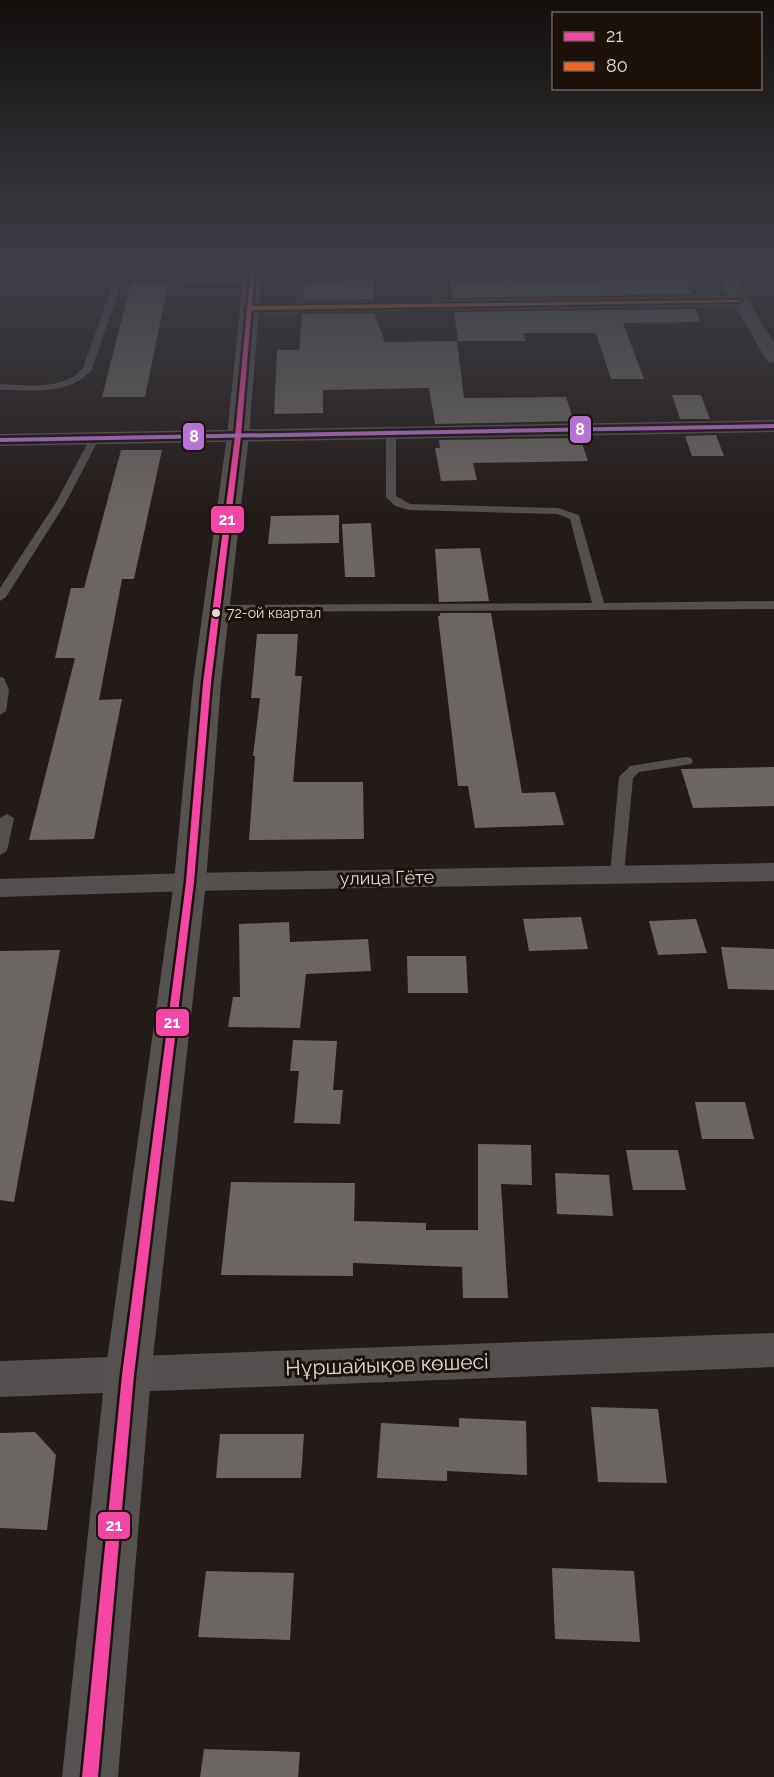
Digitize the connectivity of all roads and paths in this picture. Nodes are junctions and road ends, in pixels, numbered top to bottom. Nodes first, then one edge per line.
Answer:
1 (92, 351) edge
2 (245, 351) edge
3 (0, 387) edge
4 (774, 426) edge
5 (391, 433) junction
6 (238, 436) junction
7 (94, 439) junction
8 (0, 440) edge
9 (0, 597) edge
10 (774, 605) edge
11 (599, 606) junction
12 (218, 609) junction
13 (1, 688) edge
14 (0, 711) edge
15 (687, 761) dead end
16 (7, 818) dead end
17 (0, 851) edge
18 (774, 872) edge
19 (617, 874) junction
20 (190, 882) junction
21 (0, 888) edge
22 (774, 1350) edge
23 (128, 1375) junction
24 (0, 1379) edge
25 (90, 1777) edge

1 - 3 lane
2 - 6 main road
4 - 5 street
5 - 6 street
5 - 11 lane
6 - 7 street
6 - 12 main road
7 - 8 street
7 - 9 lane
10 - 11 lane
11 - 12 lane
12 - 20 main road
13 - 14 lane
15 - 19 lane
16 - 17 lane
18 - 19 street, улица Гёте
19 - 20 street, улица Гёте
20 - 21 street, улица Гёте
20 - 23 main road
22 - 23 street, Нұршайықов көшесі
23 - 24 street, Нұршайықов көшесі
23 - 25 main road

